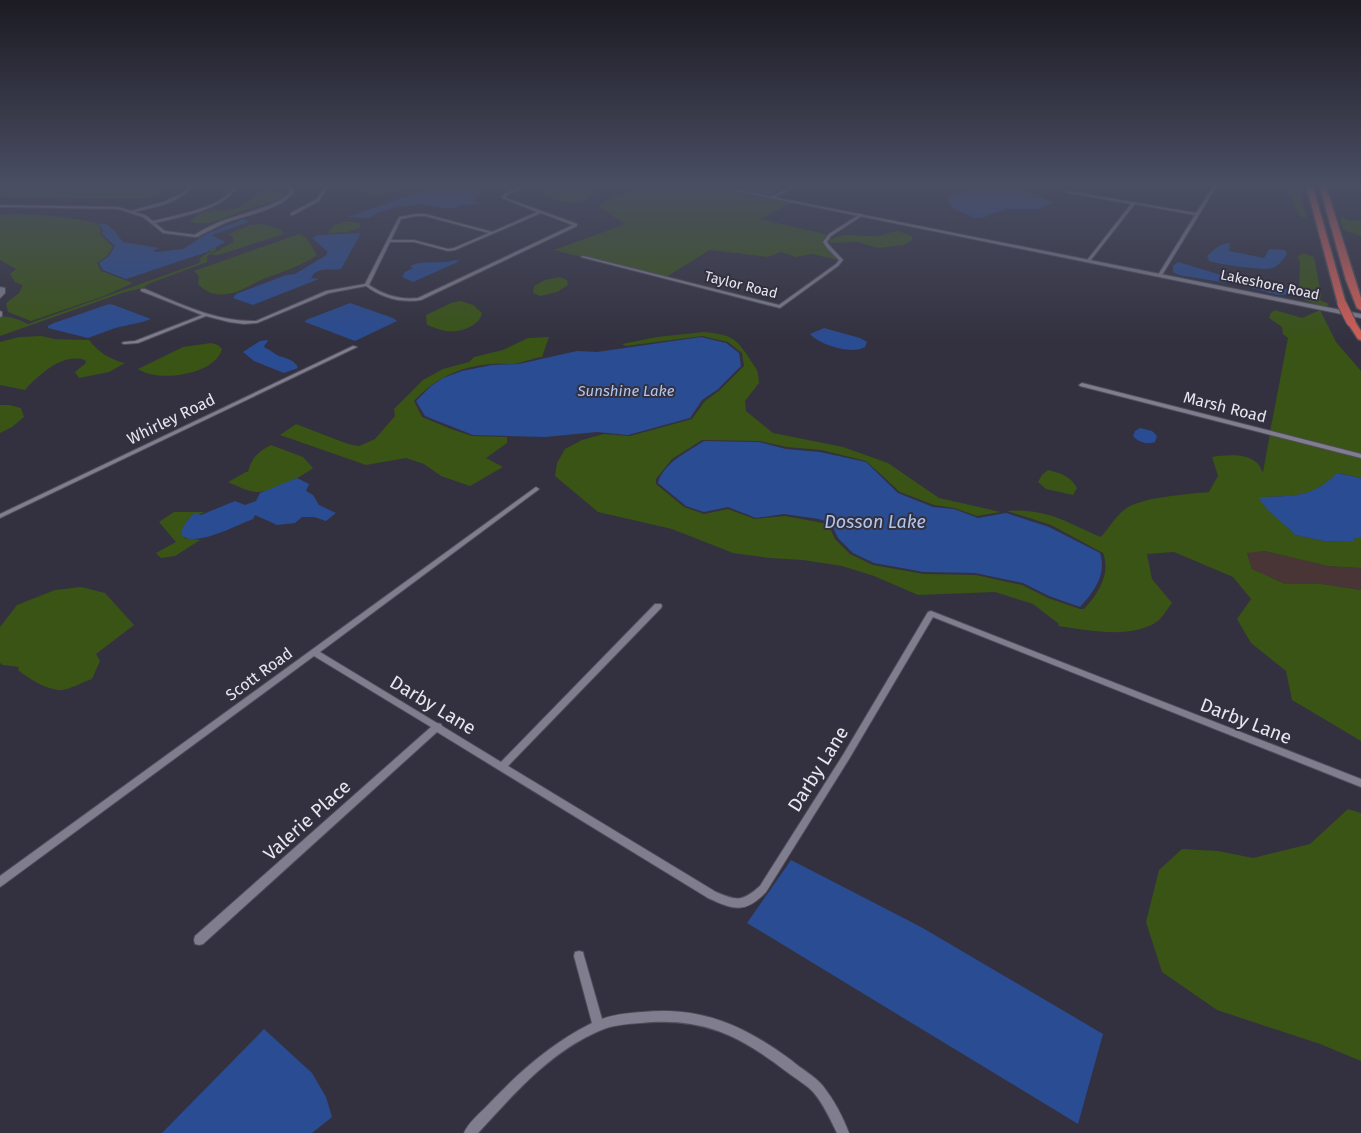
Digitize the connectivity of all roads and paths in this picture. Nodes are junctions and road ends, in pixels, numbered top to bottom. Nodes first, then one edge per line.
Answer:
1 (392, 237) edge
2 (484, 237) edge
3 (551, 237) edge
4 (829, 237) edge
5 (971, 237) edge
6 (1107, 237) edge
7 (1183, 237) edge
8 (1324, 237) edge
9 (1337, 237) edge
10 (390, 241) junction
11 (583, 257) dead end
12 (1088, 260) junction
13 (1160, 275) junction
14 (367, 285) junction
15 (0, 288) edge
16 (143, 290) dead end
17 (0, 297) edge
18 (1361, 308) edge
19 (207, 314) junction
20 (1361, 316) edge
21 (1361, 337) edge
22 (124, 343) dead end
23 (355, 347) dead end
24 (1082, 385) dead end
25 (1361, 456) edge
26 (536, 489) dead end
27 (0, 516) edge
28 (658, 606) dead end
29 (314, 652) junction
30 (438, 726) junction
31 (502, 766) junction
32 (1361, 783) edge
33 (0, 882) edge
34 (199, 940) dead end
35 (579, 956) dead end
36 (598, 1025) junction
37 (470, 1133) edge
38 (843, 1133) edge

1 - 10 street
2 - 10 street
3 - 14 street
4 - 11 street, Taylor Road
5 - 12 street, Lakeshore Road
6 - 12 street
7 - 13 street
8 - 21 highway, bridge
9 - 18 highway
10 - 14 street
12 - 13 street, Lakeshore Road
13 - 20 street, Lakeshore Road
14 - 19 street
15 - 17 street
16 - 19 street
19 - 22 street
23 - 27 street, Whirley Road
24 - 25 street, Marsh Road
26 - 29 street, Scott Road
28 - 31 street
29 - 30 street, Darby Lane
29 - 33 street, Scott Road
30 - 31 street, Darby Lane
30 - 34 street, Valerie Place
31 - 32 street, Darby Lane
35 - 36 street
36 - 37 street
36 - 38 street

